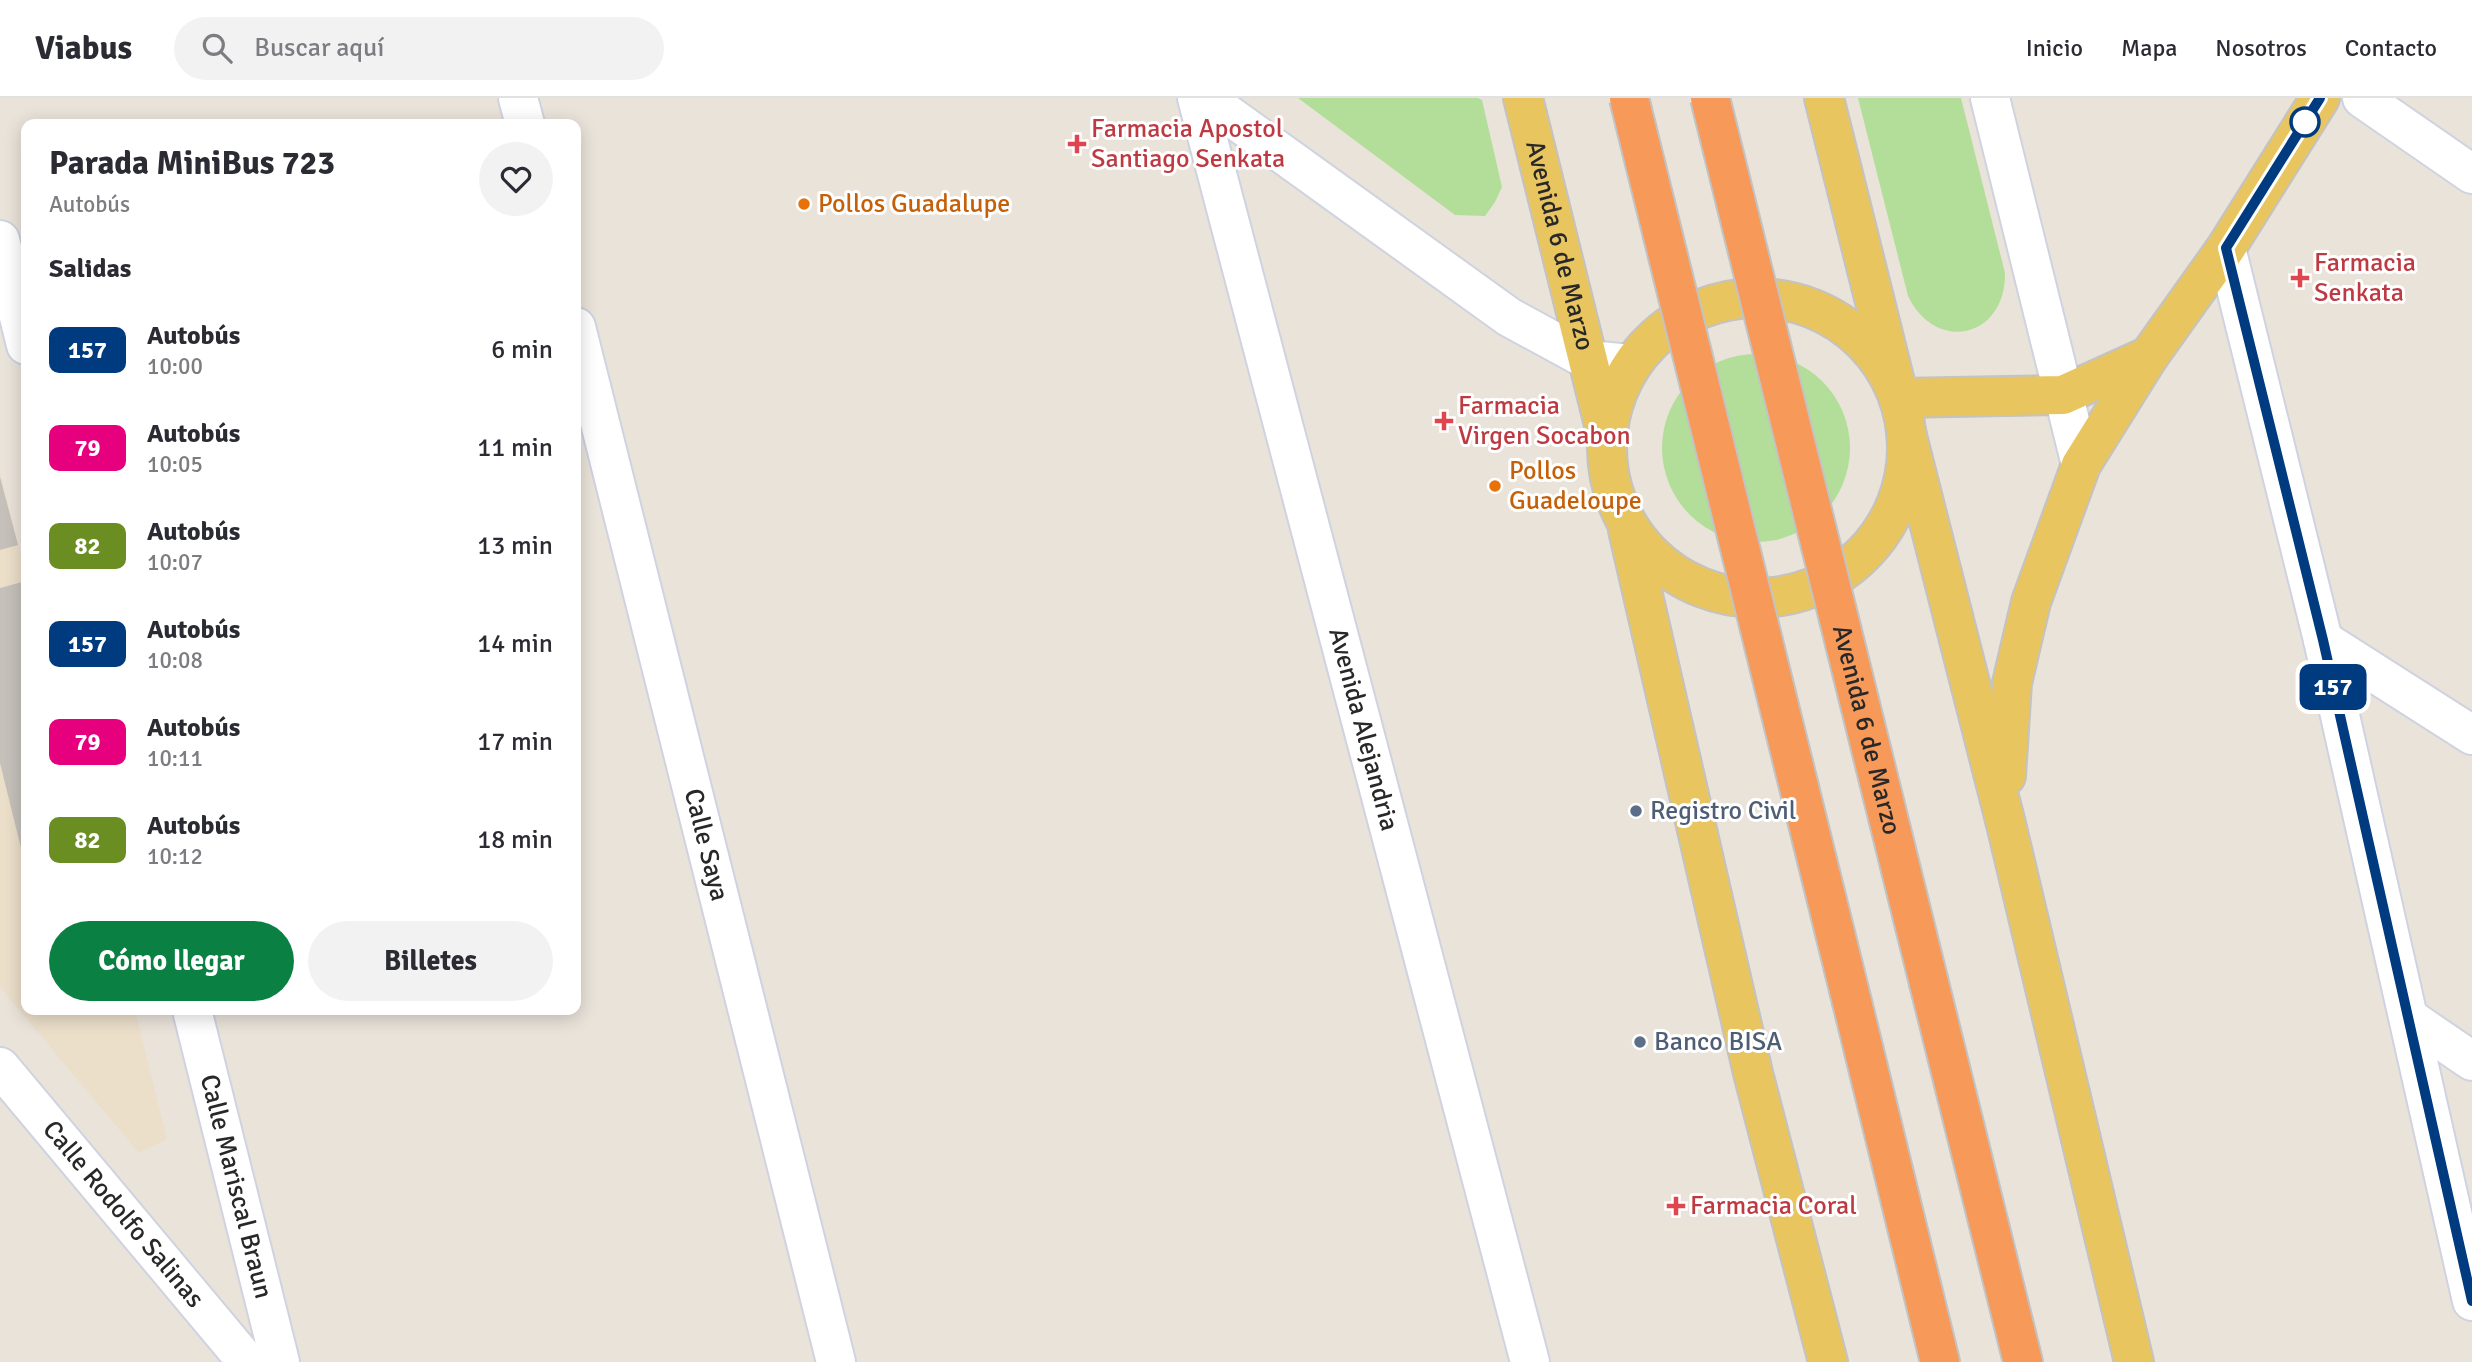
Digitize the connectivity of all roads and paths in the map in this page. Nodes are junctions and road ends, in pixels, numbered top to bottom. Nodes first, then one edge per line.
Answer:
1 (518, 98) edge
2 (1197, 98) edge
3 (1205, 98) edge
4 (1523, 98) edge
5 (1629, 98) edge
6 (1710, 98) edge
7 (1824, 98) edge
8 (1990, 98) edge
9 (2320, 98) edge
10 (2362, 98) edge
11 (524, 119) edge
12 (2472, 174) edge
13 (0, 240) edge
14 (2226, 248) junction
15 (21, 325) edge
16 (581, 347) edge
17 (2149, 356) junction
18 (1588, 360) junction
19 (1631, 364) junction
20 (2063, 395) junction
21 (1902, 415) junction
22 (1607, 436) junction
23 (2081, 465) junction
24 (1627, 525) junction
25 (2323, 640) junction
26 (2472, 735) edge
27 (2006, 824) junction
28 (193, 1015) edge
29 (2409, 1018) junction
30 (2472, 1061) edge
31 (0, 1067) edge
32 (2472, 1301) edge
33 (247, 1362) edge
34 (280, 1362) edge
35 (836, 1362) edge
36 (1530, 1362) edge
37 (1828, 1362) edge
38 (1940, 1362) edge
39 (2023, 1362) edge
40 (2134, 1362) edge

1 - 11 street
2 - 36 street, Avenida Alejandria
3 - 18 street
4 - 18 main road, Avenida 6 de Marzo
5 - 38 highway, bridge
6 - 39 highway, Avenida 6 de Marzo, bridge
7 - 21 main road
8 - 20 street
9 - 14 main road
10 - 12 street
13 - 15 street
14 - 17 main road
14 - 25 street
16 - 35 street, Calle Saya
17 - 20 main road
17 - 23 main road
18 - 19 street
18 - 22 main road, Avenida 6 de Marzo
19 - 21 main road
19 - 22 main road
20 - 21 main road
20 - 23 street
21 - 24 main road
21 - 27 main road
22 - 24 main road, Avenida 6 de Marzo
23 - 27 main road
24 - 37 main road
25 - 26 street
25 - 29 street
27 - 40 main road
28 - 34 street, Calle Mariscal Braun
29 - 30 street
29 - 32 street
31 - 33 street, Calle Rodolfo Salinas

